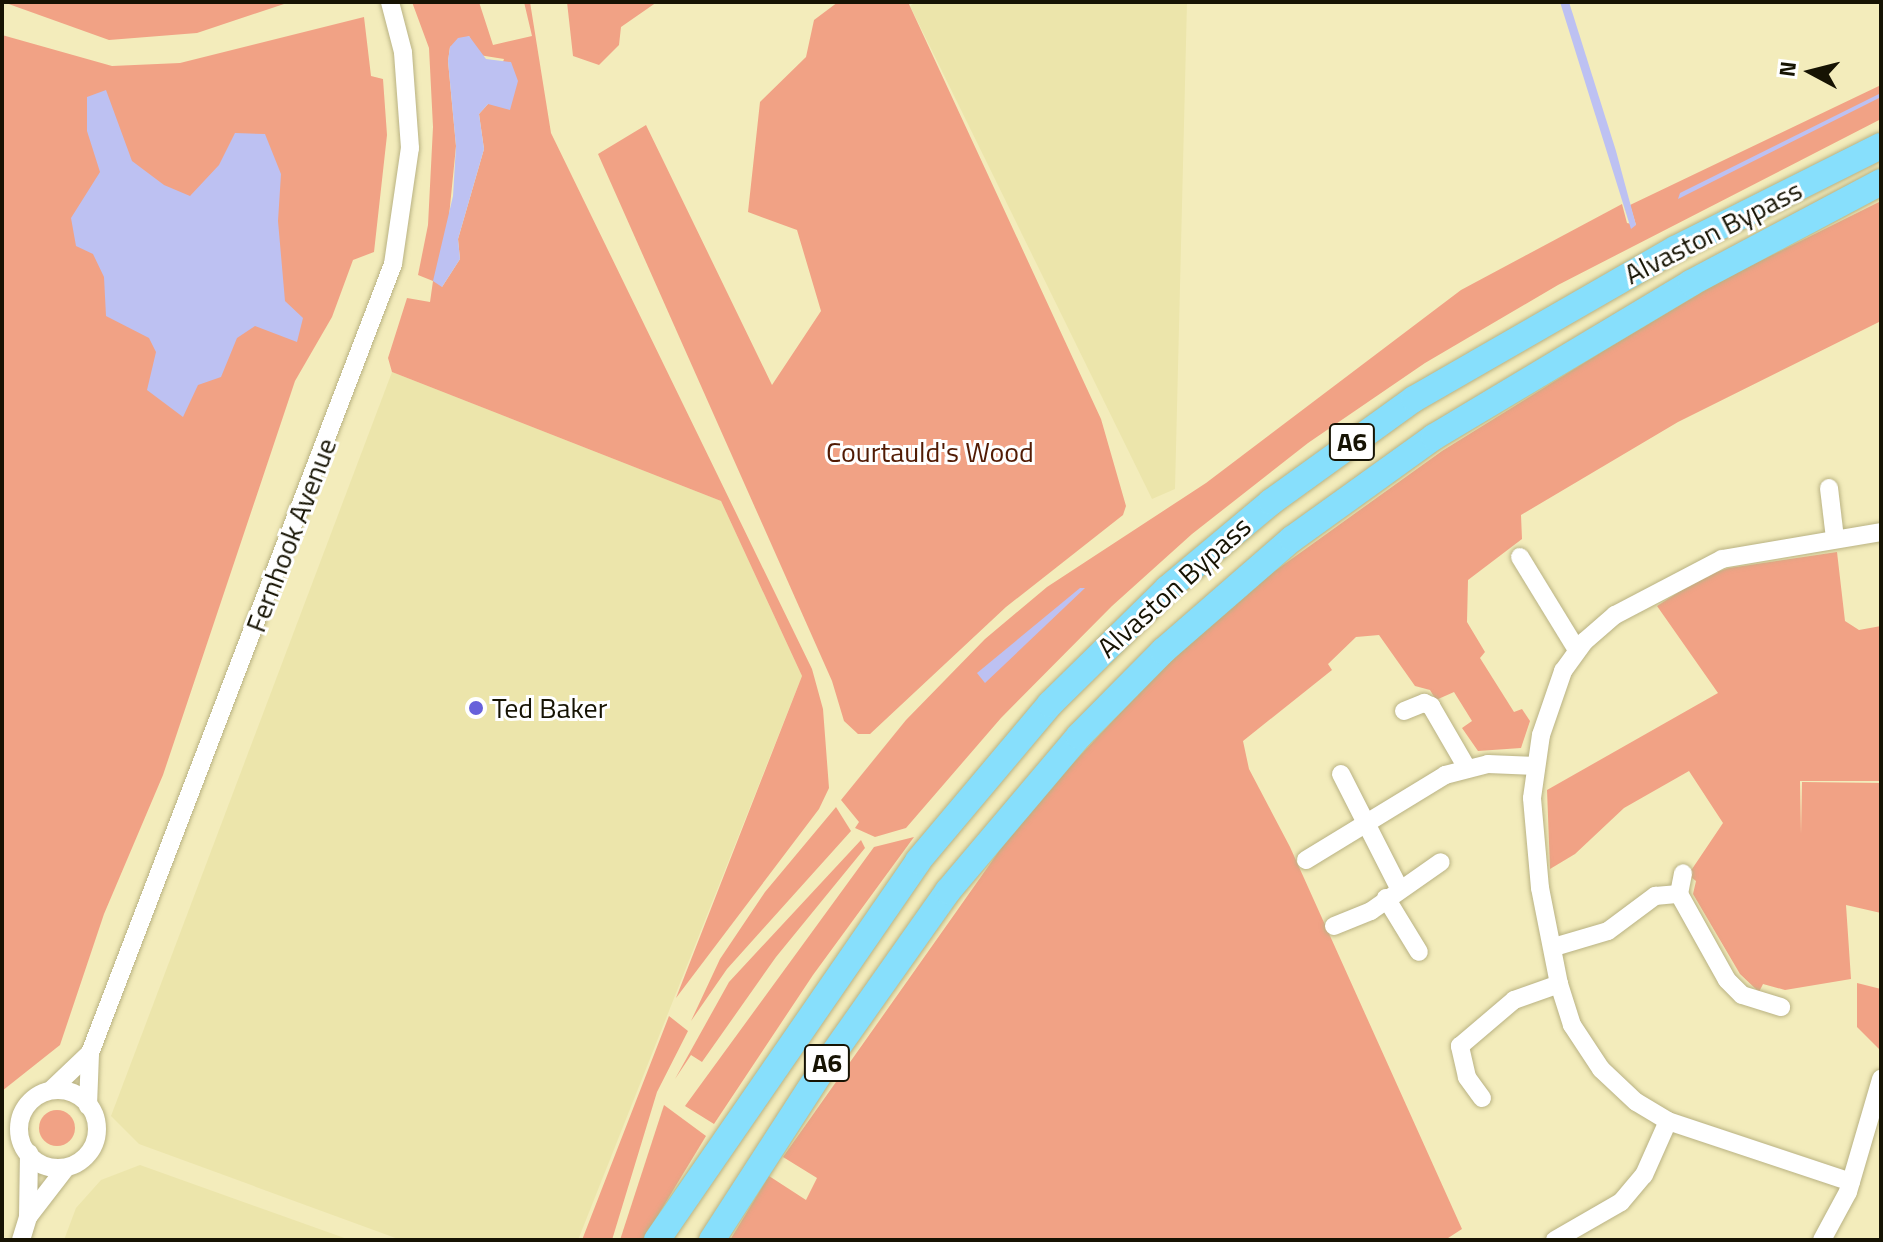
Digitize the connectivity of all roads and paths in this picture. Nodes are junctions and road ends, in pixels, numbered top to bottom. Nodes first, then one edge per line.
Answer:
1 (390, 2) edge
2 (1881, 146) edge
3 (1881, 182) edge
4 (1829, 488) dead end
5 (1881, 532) edge
6 (1835, 538) junction
7 (1520, 557) dead end
8 (1577, 650) junction
9 (1404, 711) dead end
10 (1536, 766) junction
11 (1467, 768) junction
12 (1341, 774) dead end
13 (1363, 822) junction
14 (1306, 860) dead end
15 (1441, 862) dead end
16 (1683, 873) dead end
17 (1393, 893) junction
18 (1679, 894) junction
19 (1334, 926) dead end
20 (1554, 947) junction
21 (1419, 952) dead end
22 (1559, 984) junction
23 (1781, 1007) dead end
24 (90, 1053) junction
25 (1881, 1079) edge
26 (51, 1090) junction
27 (1482, 1098) dead end
28 (88, 1106) junction
29 (1668, 1121) junction
30 (29, 1153) junction
31 (65, 1169) junction
32 (1851, 1182) junction
33 (693, 1193) junction
34 (28, 1217) junction
35 (21, 1240) edge
36 (657, 1240) edge
37 (669, 1240) edge
38 (712, 1240) edge
39 (1555, 1240) edge
40 (1822, 1240) edge

1 - 24 street, Fernhook Avenue
2 - 33 highway, Alvaston Bypass / A6
3 - 38 highway, Alvaston Bypass / A6
4 - 6 street
5 - 6 street
6 - 8 street
7 - 8 street
8 - 10 street
9 - 11 street
10 - 11 street
10 - 20 street
11 - 13 street
12 - 13 street
13 - 14 street
13 - 17 street
15 - 17 street
16 - 18 street
17 - 19 street
17 - 21 street
18 - 20 street
18 - 23 street
20 - 22 street
22 - 27 street
22 - 29 street
24 - 26 street, Fernhook Avenue
24 - 28 street, Fernhook Avenue
25 - 32 street
26 - 28 street
26 - 30 street, Fernhook Avenue
28 - 31 street, Fernhook Avenue
29 - 32 street
29 - 39 street
30 - 31 street
30 - 34 street, Fernhook Avenue
31 - 34 street, Fernhook Avenue
32 - 40 street
33 - 36 highway, Alvaston Bypass / A6
33 - 37 highway
34 - 35 street, Fernhook Avenue

